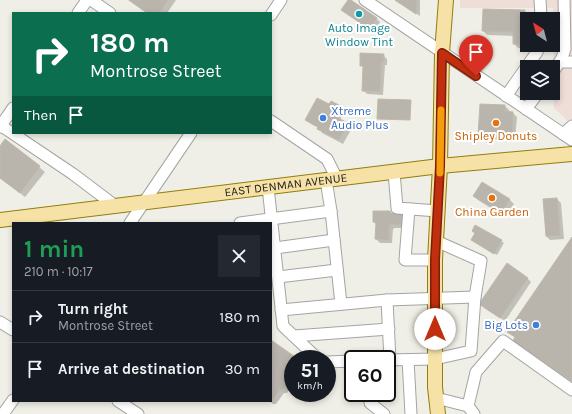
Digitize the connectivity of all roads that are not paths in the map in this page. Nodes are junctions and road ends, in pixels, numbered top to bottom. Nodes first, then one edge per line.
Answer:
1 (87, 0) edge
2 (90, 0) edge
3 (281, 0) edge
4 (365, 0) edge
5 (446, 0) edge
6 (540, 0) edge
7 (564, 0) edge
8 (79, 12) edge
9 (108, 12) edge
10 (541, 12) edge
11 (272, 14) edge
12 (536, 52) edge
13 (442, 53) junction
14 (560, 62) joint
15 (572, 62) edge
16 (506, 96) junction
17 (533, 100) edge
18 (12, 109) edge
19 (526, 109) junction
20 (272, 122) edge
21 (0, 126) edge
22 (572, 126) edge
23 (12, 134) edge
24 (12, 134) edge
25 (190, 134) edge
26 (568, 137) edge
27 (572, 154) edge
28 (440, 166) junction
29 (394, 172) junction
30 (332, 179) junction
31 (268, 187) junction
32 (144, 202) junction
33 (114, 205) junction
34 (409, 208) junction
35 (331, 211) junction
36 (438, 211) junction
37 (272, 219) junction
38 (0, 220) edge
39 (131, 222) edge
40 (248, 222) edge
41 (334, 240) junction
42 (436, 241) junction
43 (275, 248) junction
44 (435, 260) junction
45 (337, 270) junction
46 (278, 277) junction
47 (475, 297) junction
48 (435, 298) junction
49 (387, 300) junction
50 (341, 304) junction
51 (281, 310) junction
52 (0, 322) edge
53 (12, 329) edge
54 (389, 329) junction
55 (294, 336) junction
56 (309, 350) edge
57 (389, 350) edge
58 (435, 359) junction
59 (396, 360) edge
60 (408, 360) junction
61 (572, 390) edge
62 (436, 398) junction
63 (12, 401) edge
64 (120, 402) edge
65 (370, 402) edge
66 (471, 410) edge
67 (3, 414) edge
68 (138, 414) edge
69 (384, 414) edge
70 (411, 414) edge
71 (438, 414) edge

1 - 8 street
2 - 9 street
3 - 11 street
4 - 13 street
5 - 13 main road
6 - 10 street
7 - 14 street
12 - 16 street
13 - 16 street
13 - 28 main road
14 - 15 street
16 - 19 street
17 - 19 street
18 - 21 street
19 - 26 street
20 - 30 street
21 - 24 street
22 - 26 street
23 - 33 street
25 - 32 street
27 - 28 main road, EAST DENMAN AVENUE
28 - 29 main road, EAST DENMAN AVENUE
28 - 36 main road
29 - 30 main road, EAST DENMAN AVENUE
29 - 34 street
30 - 31 main road, EAST DENMAN AVENUE
30 - 35 street
31 - 32 main road, EAST DENMAN AVENUE
31 - 37 street
32 - 33 main road, EAST DENMAN AVENUE
32 - 39 street
33 - 38 main road, EAST DENMAN AVENUE
34 - 36 street
34 - 44 street
35 - 37 street
35 - 41 street
36 - 42 main road
37 - 40 street
37 - 43 street
41 - 43 street
41 - 45 street
42 - 44 main road
42 - 47 street
43 - 46 street
44 - 48 main road
45 - 46 street
45 - 50 street
46 - 51 street
47 - 48 street
47 - 58 street
48 - 49 street
48 - 58 main road
49 - 50 street
49 - 54 street
50 - 51 street
51 - 55 street
52 - 53 street
54 - 55 street
54 - 57 street
55 - 56 street
58 - 60 street
58 - 62 main road
59 - 60 street
60 - 70 street
61 - 66 street
62 - 66 street
62 - 71 main road
63 - 67 street
64 - 68 street
65 - 69 street

